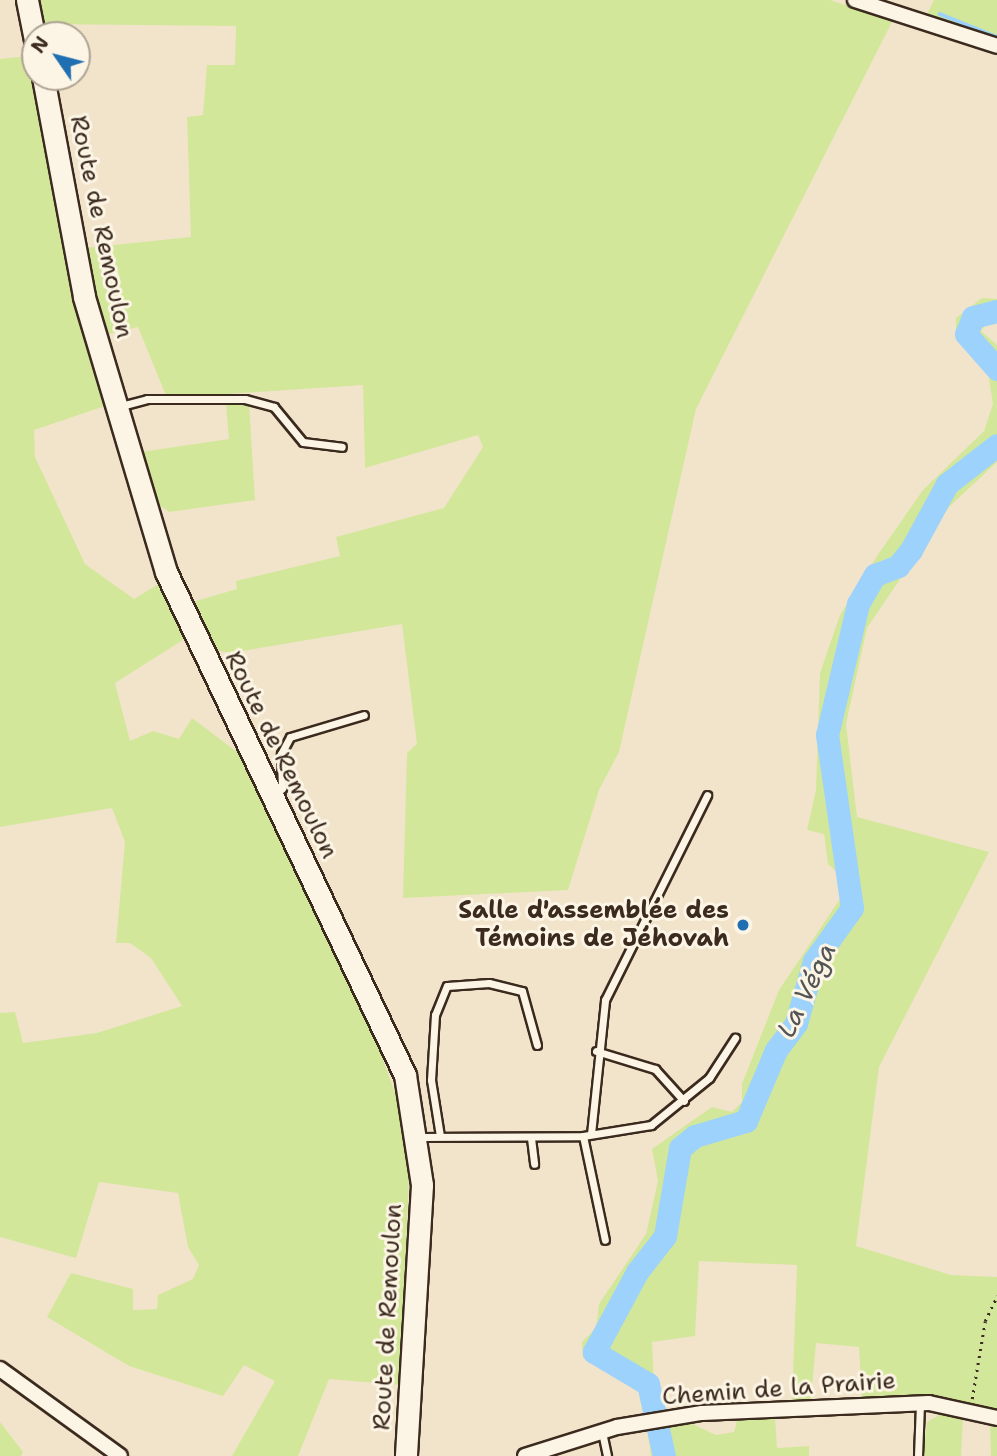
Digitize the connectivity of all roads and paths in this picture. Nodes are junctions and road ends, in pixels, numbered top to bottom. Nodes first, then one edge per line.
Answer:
1 (27, 0) edge
2 (855, 0) edge
3 (31, 21) edge
4 (997, 46) edge
5 (46, 91) edge
6 (120, 407) junction
7 (342, 447) dead end
8 (364, 715) dead end
9 (708, 795) dead end
10 (272, 799) junction
11 (735, 1038) dead end
12 (537, 1045) dead end
13 (596, 1051) junction
14 (684, 1101) junction
15 (587, 1135) junction
16 (430, 1137) junction
17 (531, 1138) junction
18 (534, 1164) dead end
19 (605, 1240) dead end
20 (997, 1296) edge
21 (0, 1369) edge
22 (919, 1403) junction
23 (970, 1409) junction
24 (997, 1418) edge
25 (602, 1432) junction
26 (120, 1456) edge
27 (406, 1456) edge
28 (525, 1456) edge
29 (607, 1456) edge
30 (918, 1456) edge

1 - 3 main road
2 - 4 street
5 - 6 main road, Route de Remoulon
6 - 7 lane
6 - 10 main road, Route de Remoulon
8 - 10 lane
9 - 13 lane
10 - 16 main road, Route de Remoulon
11 - 14 lane
12 - 16 lane
13 - 14 lane
13 - 15 lane
14 - 15 lane
15 - 17 lane
15 - 19 lane
16 - 17 lane
16 - 27 main road, Route de Remoulon
17 - 18 lane
20 - 23 path
21 - 26 street
22 - 23 street, Chemin de la Prairie
22 - 25 street, Chemin de la Prairie
22 - 30 lane
23 - 24 street, Chemin de la Prairie
25 - 28 street, Chemin de la Prairie
25 - 29 lane

